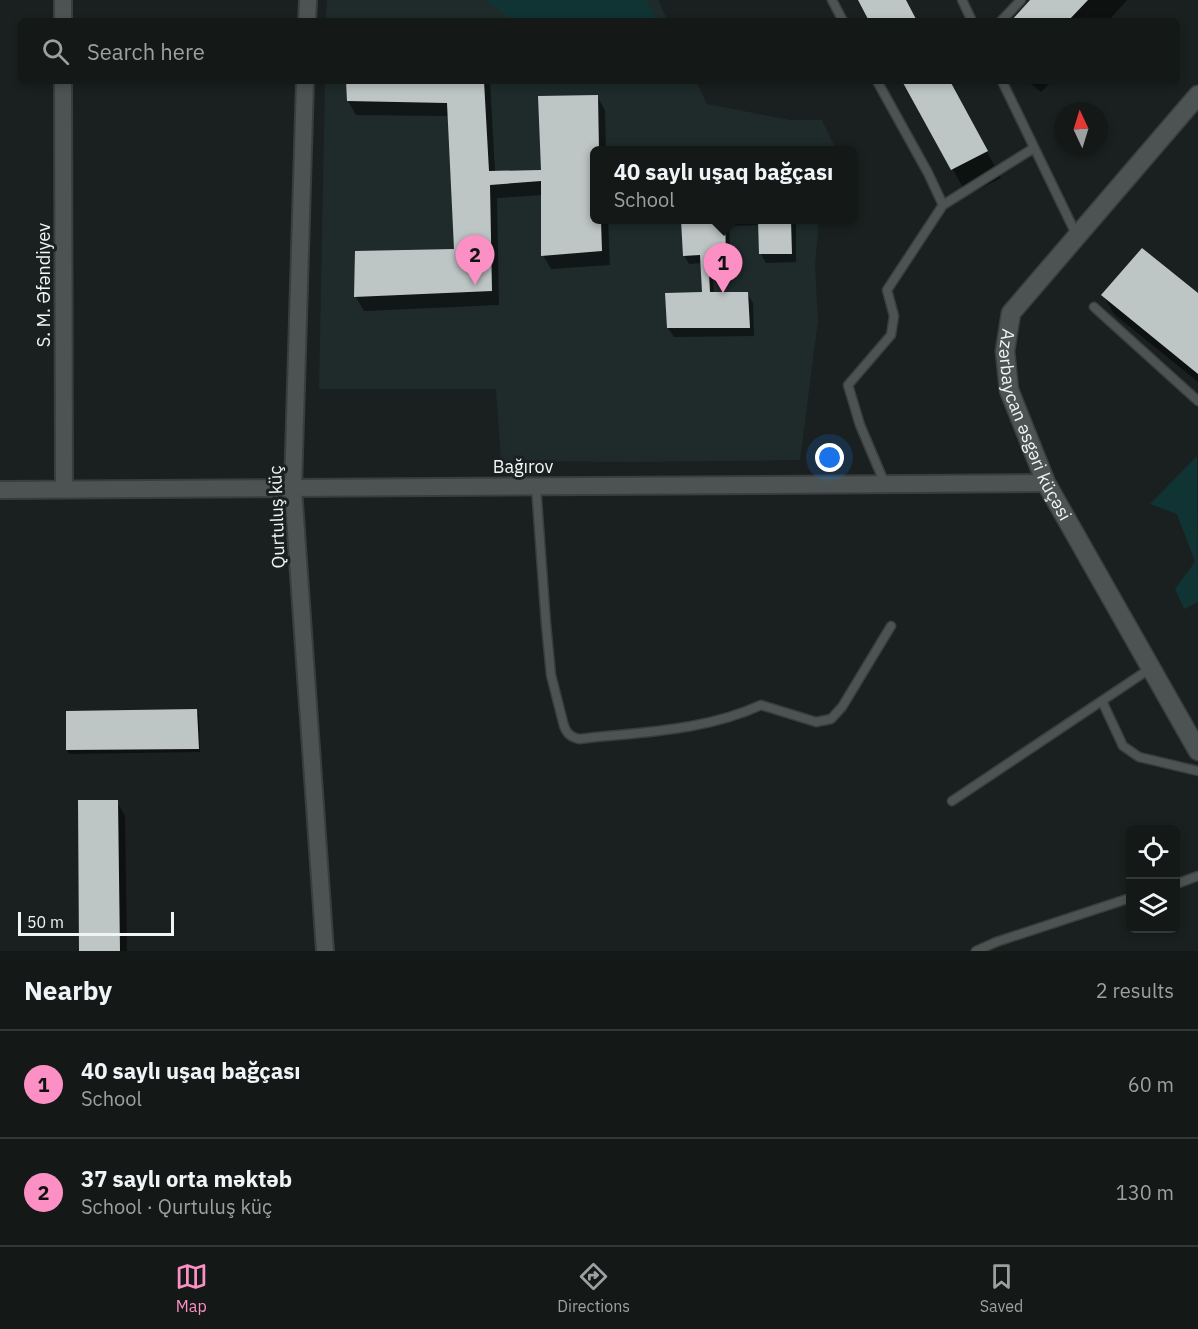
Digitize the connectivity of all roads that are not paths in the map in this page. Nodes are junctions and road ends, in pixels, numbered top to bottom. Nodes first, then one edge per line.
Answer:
1 (63, 0) edge
2 (308, 0) edge
3 (832, 0) edge
4 (962, 0) edge
5 (1021, 0) edge
6 (63, 18) edge
7 (307, 18) edge
8 (841, 18) edge
9 (971, 18) edge
10 (1004, 18) edge
11 (63, 84) edge
12 (305, 84) edge
13 (879, 84) edge
14 (1003, 84) edge
15 (1198, 95) edge
16 (1034, 148) junction
17 (943, 205) junction
18 (1077, 236) junction
19 (1094, 307) dead end
20 (1198, 401) edge
21 (1046, 483) junction
22 (885, 484) junction
23 (536, 486) junction
24 (293, 488) junction
25 (64, 489) junction
26 (0, 490) edge
27 (891, 626) dead end
28 (1151, 668) junction
29 (1102, 701) junction
30 (1198, 751) edge
31 (1198, 771) edge
32 (951, 801) dead end
33 (1198, 876) edge
34 (1180, 883) edge
35 (1126, 900) edge
36 (325, 951) edge
37 (976, 951) edge

1 - 6 street
2 - 7 street
3 - 8 lane
4 - 9 lane
5 - 10 lane
11 - 25 street, S. M. Əfəndiyev
12 - 24 street, Qurtuluş küç
13 - 17 lane
14 - 16 lane
15 - 18 main road, Azərbaycan əsgəri küçəsi
16 - 17 lane
16 - 18 lane
17 - 22 lane
18 - 21 main road, Azərbaycan əsgəri küçəsi
19 - 20 lane
21 - 22 street, Bağırov
21 - 28 main road, Azərbaycan əsgəri küçəsi
22 - 23 street, Bağırov
23 - 24 street, Bağırov
23 - 27 lane
24 - 25 street, Bağırov
24 - 36 street, Qurtuluş küç
25 - 26 street, Bağırov
28 - 29 lane
28 - 30 main road, Azərbaycan əsgəri küçəsi
29 - 31 lane
29 - 32 lane
33 - 34 lane
35 - 37 lane

